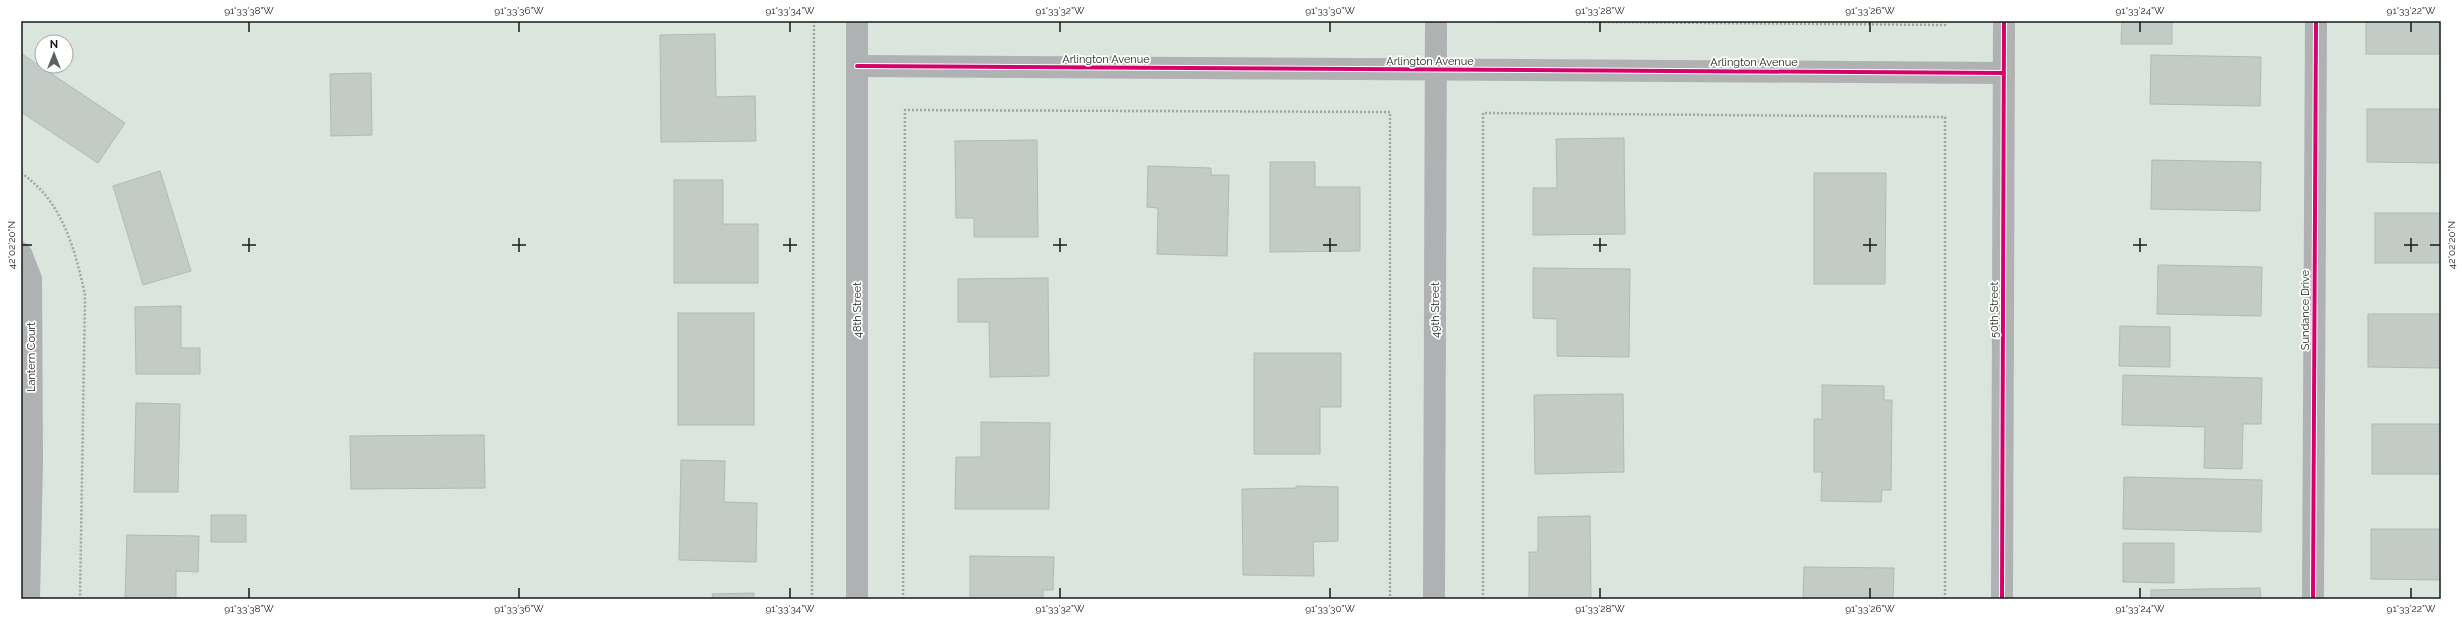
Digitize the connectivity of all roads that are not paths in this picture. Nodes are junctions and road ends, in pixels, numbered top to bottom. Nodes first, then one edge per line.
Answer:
1 (857, 21) edge
2 (1436, 21) edge
3 (2004, 21) edge
4 (2316, 21) edge
5 (857, 66) junction
6 (1436, 70) junction
7 (2004, 73) junction
8 (21, 253) edge
9 (29, 599) edge
10 (857, 599) edge
11 (1434, 599) edge
12 (2002, 599) edge
13 (2313, 599) edge

1 - 5 street, 48th Street
2 - 6 street, 49th Street
3 - 7 street, 50th Street
4 - 13 street, Sundance Drive
5 - 6 street, Arlington Avenue
5 - 10 street, 48th Street
6 - 7 street, Arlington Avenue
6 - 11 street, 49th Street
7 - 12 street, 50th Street
8 - 9 street, Lantern Court

